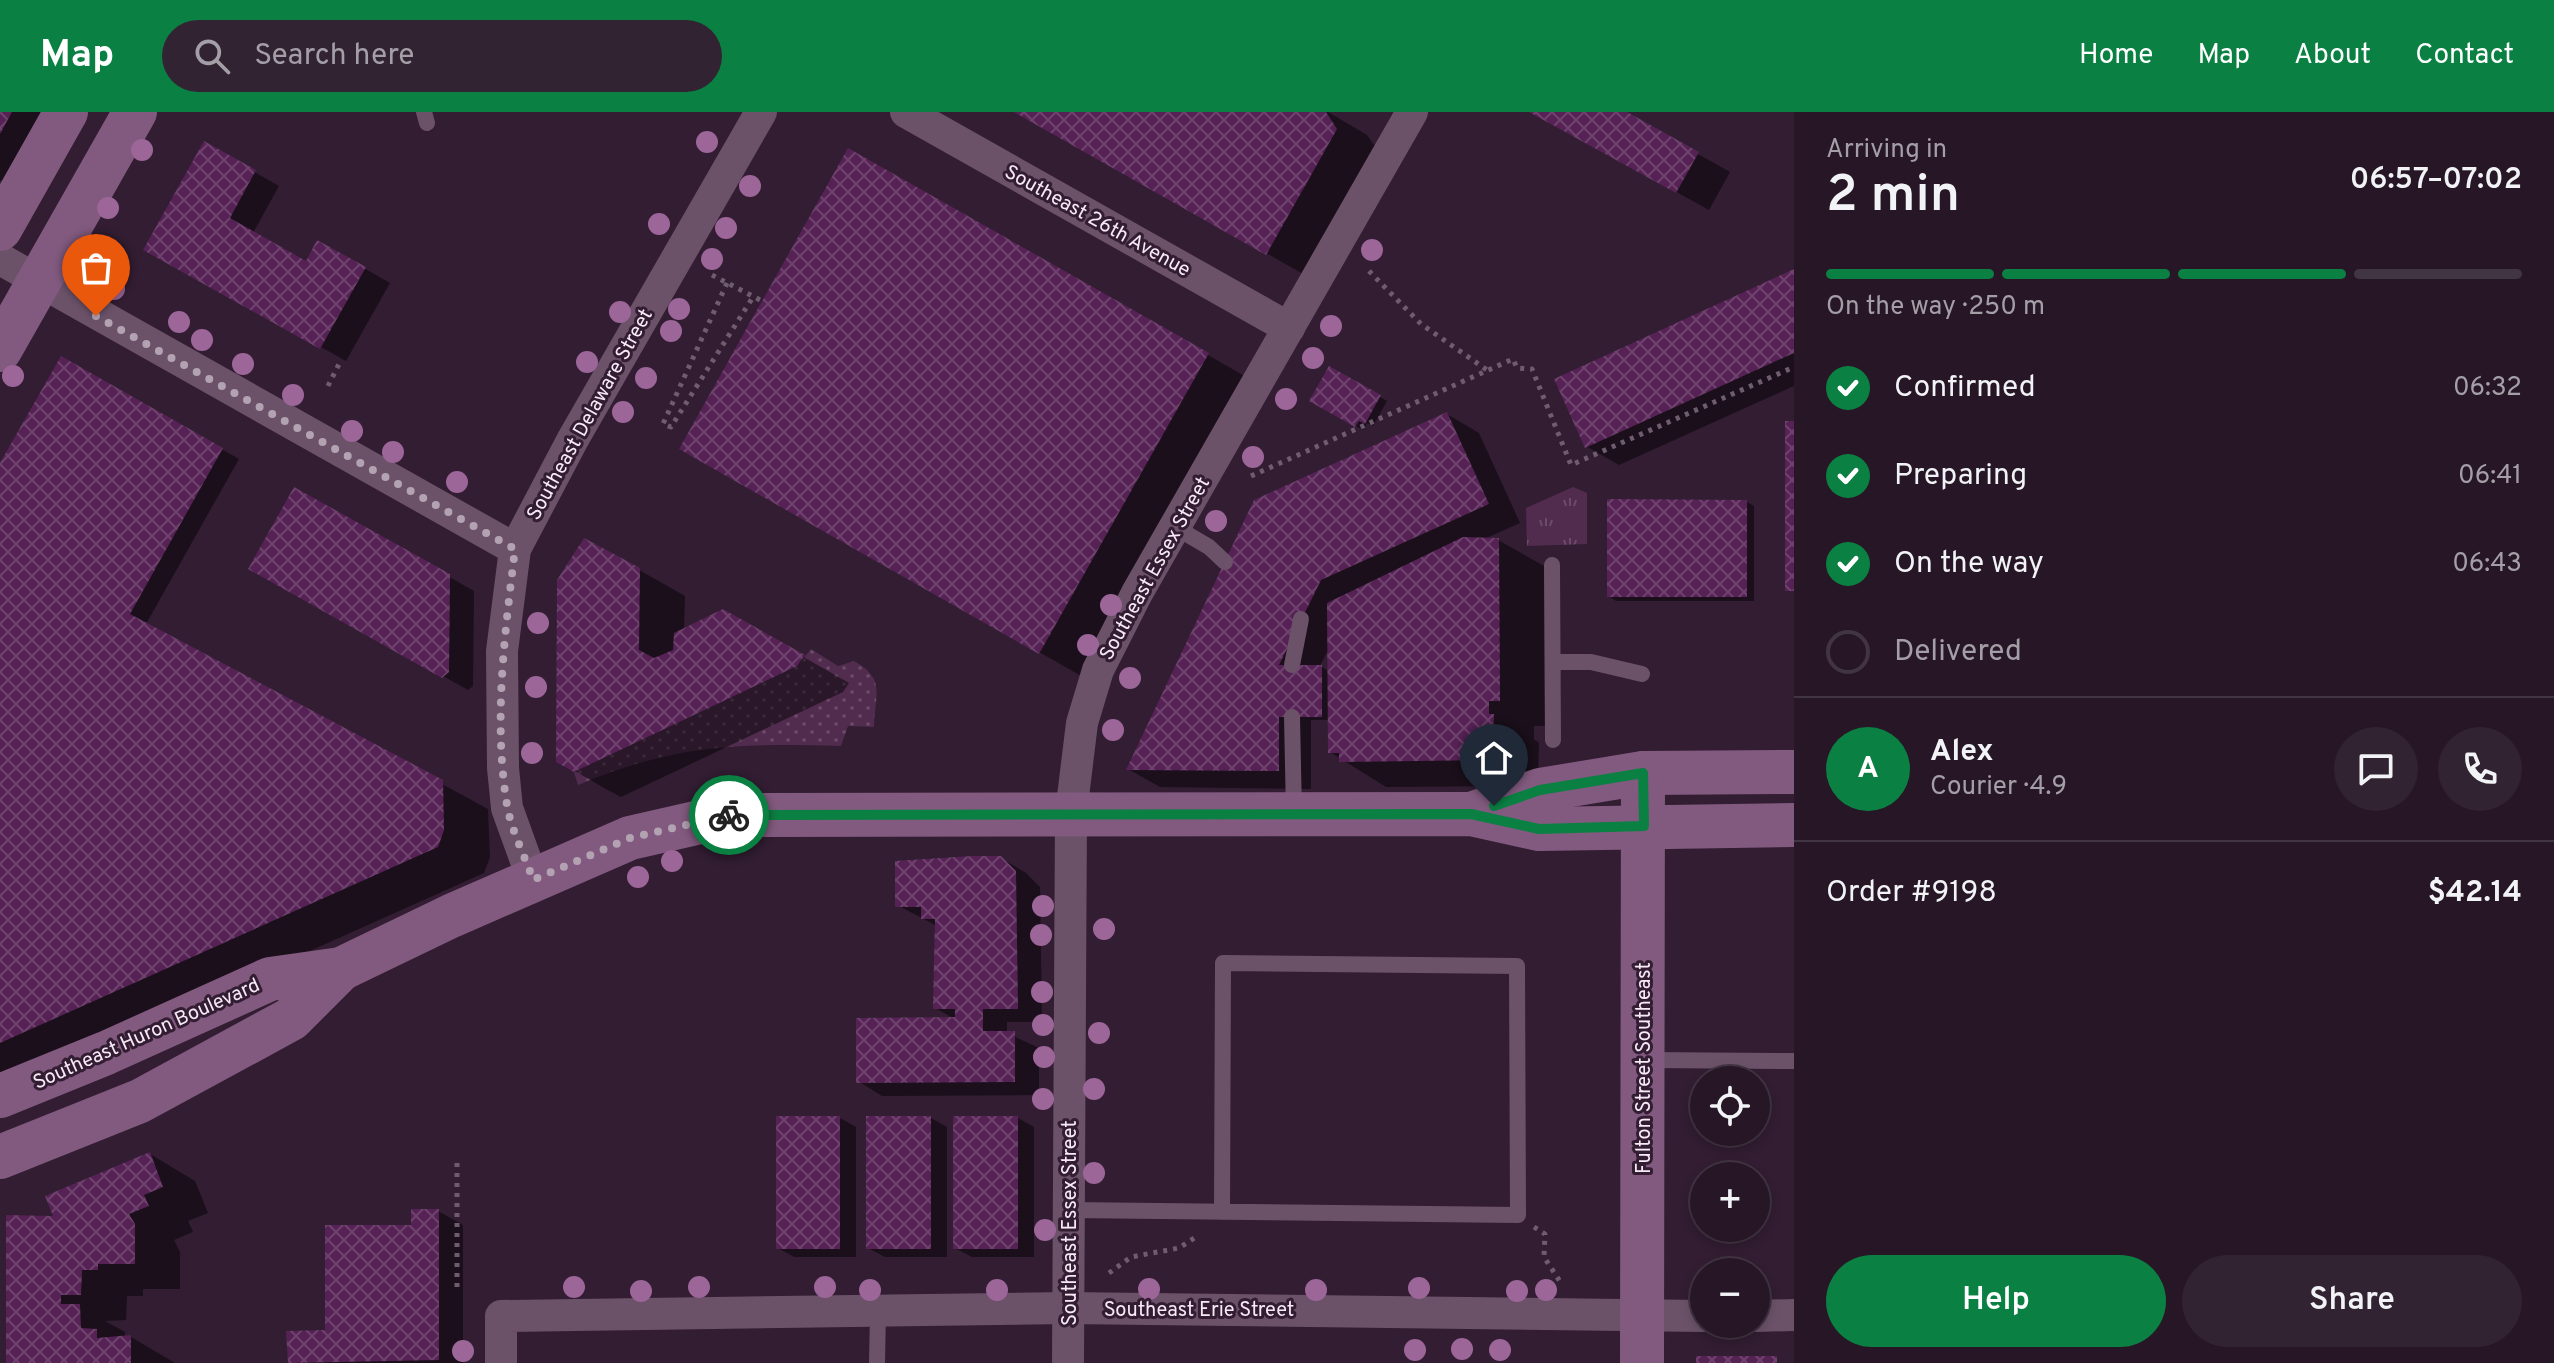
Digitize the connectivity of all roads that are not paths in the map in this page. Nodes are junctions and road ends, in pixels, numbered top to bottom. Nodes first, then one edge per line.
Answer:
1 (66, 112) edge
2 (135, 112) edge
3 (761, 112) edge
4 (906, 112) edge
5 (1412, 112) edge
6 (0, 229) edge
7 (0, 259) edge
8 (39, 284) junction
9 (1289, 328) junction
10 (0, 350) edge
11 (1175, 527) junction
12 (515, 549) junction
13 (1225, 562) dead end
14 (1552, 565) dead end
15 (1301, 619) dead end
16 (1553, 662) junction
17 (1292, 665) dead end
18 (1642, 674) dead end
19 (1292, 717) dead end
20 (1553, 740) dead end
21 (1794, 772) edge
22 (1643, 773) junction
23 (1071, 813) junction
24 (1294, 814) junction
25 (1471, 814) junction
26 (1794, 825) edge
27 (1644, 826) junction
28 (533, 880) junction
29 (341, 969) junction
30 (1643, 1060) junction
31 (1794, 1061) edge
32 (0, 1096) edge
33 (0, 1157) edge
34 (1069, 1210) junction
35 (1222, 1212) junction
36 (1068, 1308) junction
37 (878, 1311) junction
38 (1642, 1315) junction
39 (1794, 1315) edge
40 (1690, 1316) edge
41 (1770, 1316) edge
42 (501, 1363) edge
43 (877, 1363) edge
44 (1068, 1363) edge
45 (1642, 1363) edge

1 - 6 main road
2 - 8 main road
3 - 12 street, Southeast Delaware Street
4 - 9 street, Southeast 26th Avenue
5 - 9 street, Southeast Essex Street
7 - 8 street
8 - 10 main road
8 - 12 street
9 - 11 street, Southeast Essex Street
11 - 13 lane
11 - 23 street, Southeast Essex Street
12 - 28 street, Southeast Delaware Street
14 - 16 lane
15 - 17 lane
16 - 18 lane
16 - 20 lane
19 - 24 lane
21 - 22 main road, Southeast Huron Boulevard
22 - 25 main road, Southeast Huron Boulevard
22 - 27 main road, Fulton Street Southeast
23 - 24 main road, Southeast Huron Boulevard
23 - 28 main road, Southeast Huron Boulevard
23 - 34 street, Southeast Essex Street
24 - 25 main road, Southeast Huron Boulevard
25 - 27 main road, Southeast Huron Boulevard
26 - 27 main road, Southeast Huron Boulevard
27 - 30 main road, Fulton Street Southeast
28 - 29 main road, Southeast Huron Boulevard
29 - 32 main road, Southeast Huron Boulevard
29 - 33 main road, Southeast Huron Boulevard
30 - 31 lane
30 - 38 main road, Fulton Street Southeast
34 - 35 lane
34 - 36 street, Southeast Essex Street
35 - 35 lane
36 - 37 street, Southeast Erie Street
36 - 38 street, Southeast Erie Street
36 - 44 street, Southeast Essex Street
37 - 42 street, Southeast Erie Street
37 - 43 lane
38 - 40 street, Southeast Erie Street
38 - 45 main road, Fulton Street Southeast
39 - 41 street

